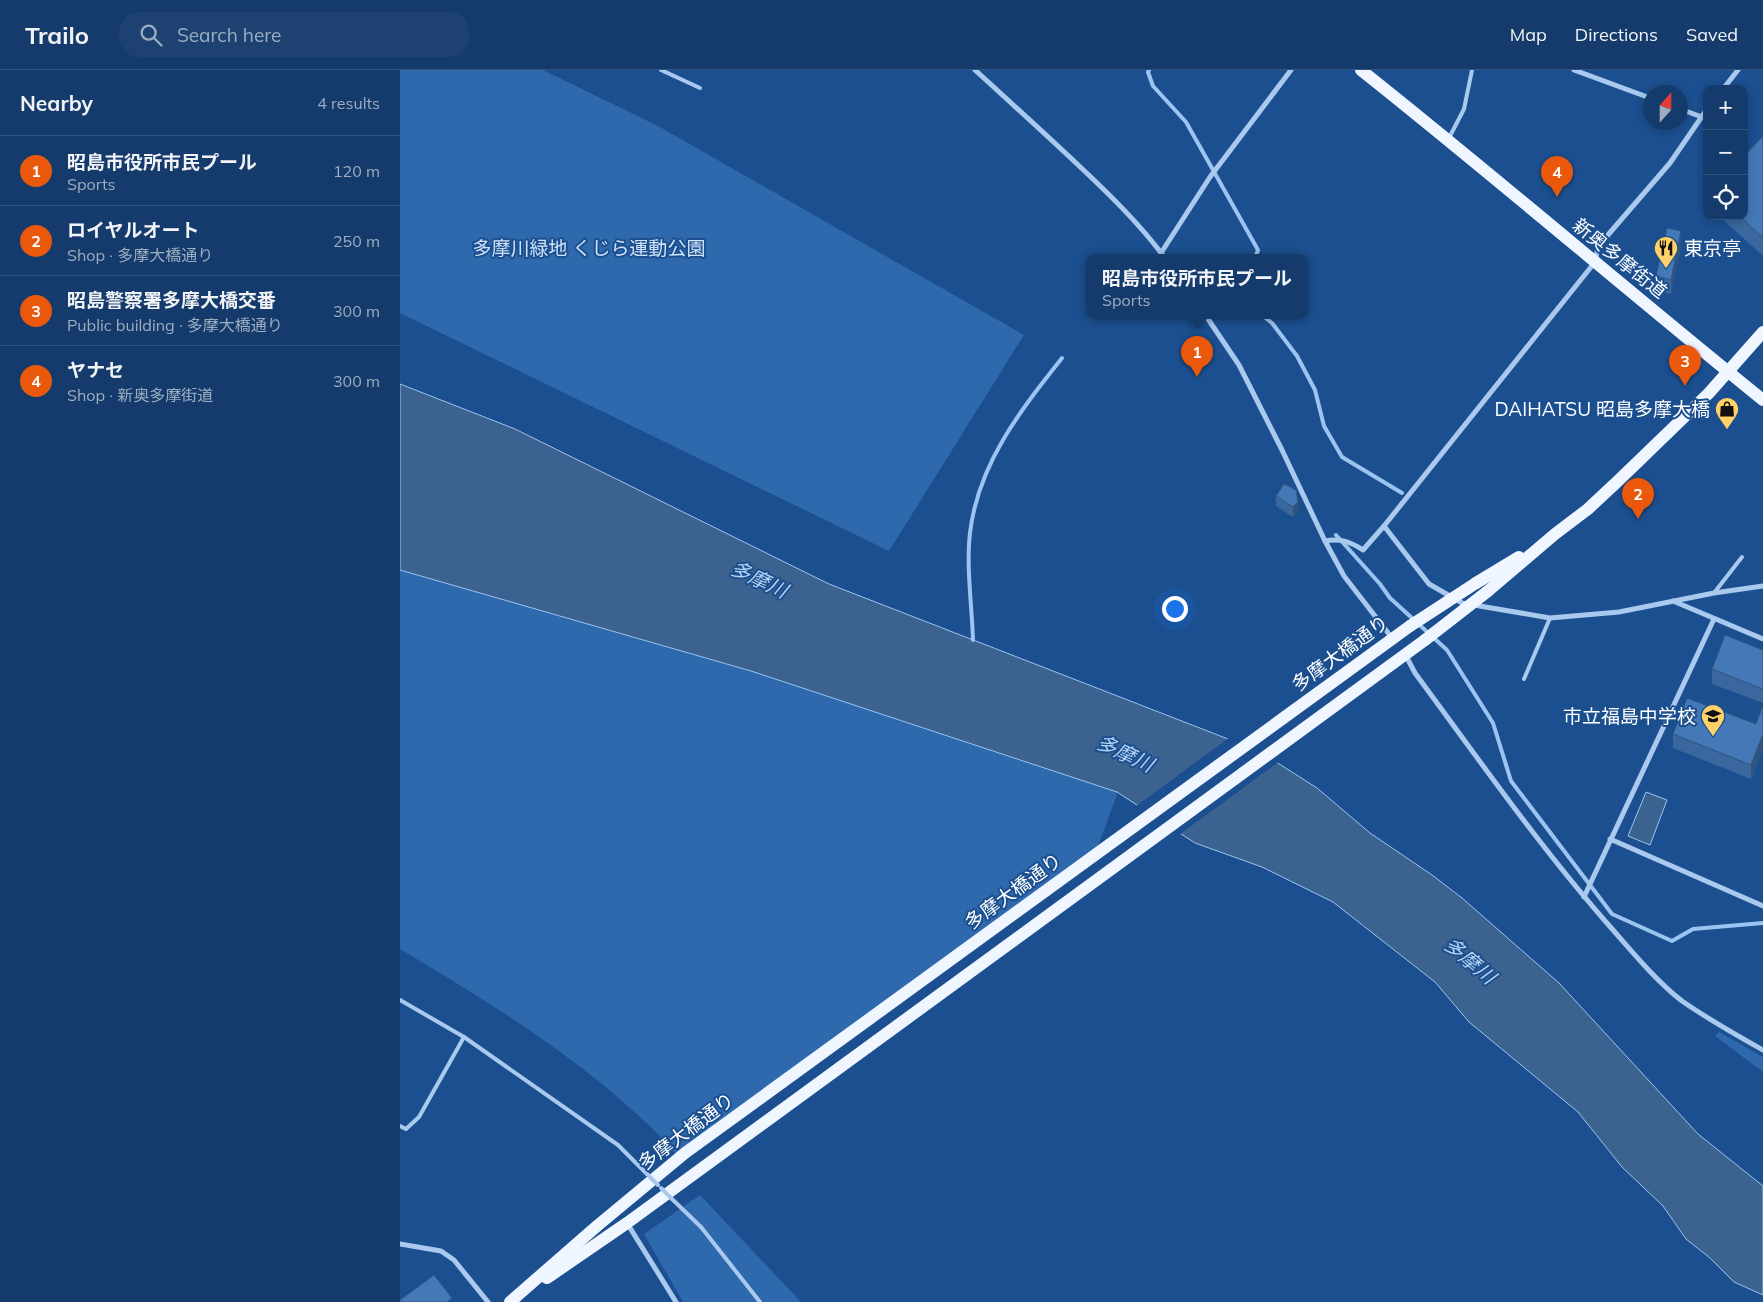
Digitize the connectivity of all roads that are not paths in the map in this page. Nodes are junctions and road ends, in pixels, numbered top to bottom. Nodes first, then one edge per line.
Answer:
1 (661, 70) edge
2 (975, 70) edge
3 (1291, 70) edge
4 (1361, 70) edge
5 (1472, 70) edge
6 (1574, 70) edge
7 (1738, 70) edge
8 (1726, 85) edge
9 (700, 88) dead end
10 (1643, 95) edge
11 (1688, 112) edge
12 (1702, 117) joint
13 (1448, 140) junction
14 (1161, 253) joint
15 (1595, 262) junction
16 (1208, 319) edge
17 (1763, 332) edge
18 (1727, 371) junction
19 (1763, 400) edge
20 (1384, 526) junction
21 (1555, 534) junction
22 (1325, 541) junction
23 (1742, 557) dead end
24 (1763, 586) edge
25 (1714, 593) junction
26 (1673, 600) junction
27 (1550, 618) junction
28 (1714, 619) junction
29 (1763, 639) edge
30 (1387, 641) junction
31 (1401, 656) junction
32 (1524, 679) dead end
33 (1610, 839) junction
34 (1584, 897) junction
35 (1763, 906) edge
36 (400, 1000) edge
37 (464, 1037) junction
38 (1763, 1050) edge
39 (400, 1126) edge
40 (627, 1223) junction
41 (400, 1244) edge
42 (488, 1302) edge
43 (512, 1302) edge
44 (676, 1302) edge
45 (760, 1302) edge

1 - 9 lane
2 - 14 street
3 - 14 street
4 - 13 main road, 新奥多摩街道
5 - 13 lane
6 - 10 street
7 - 8 street
11 - 12 street
12 - 15 street
13 - 15 main road, 新奥多摩街道
15 - 18 main road, 新奥多摩街道
15 - 20 street
16 - 22 street
17 - 18 main road, 多摩大橋通り
18 - 19 main road, 新奥多摩街道
18 - 21 main road, 多摩大橋通り
20 - 22 street
20 - 27 street
21 - 30 main road, 多摩大橋通り, bridge
21 - 31 main road, 多摩大橋通り, bridge
22 - 30 street
23 - 25 lane
24 - 25 street
25 - 26 street
26 - 27 street
26 - 28 street
27 - 32 lane
28 - 29 street
28 - 33 street
30 - 43 main road, 多摩大橋通り
31 - 34 street
31 - 40 main road, 多摩大橋通り
33 - 34 street
33 - 35 street
34 - 38 street
36 - 37 lane
37 - 39 lane
37 - 45 lane, bridge
40 - 43 main road, 多摩大橋通り
40 - 44 street
41 - 42 street

